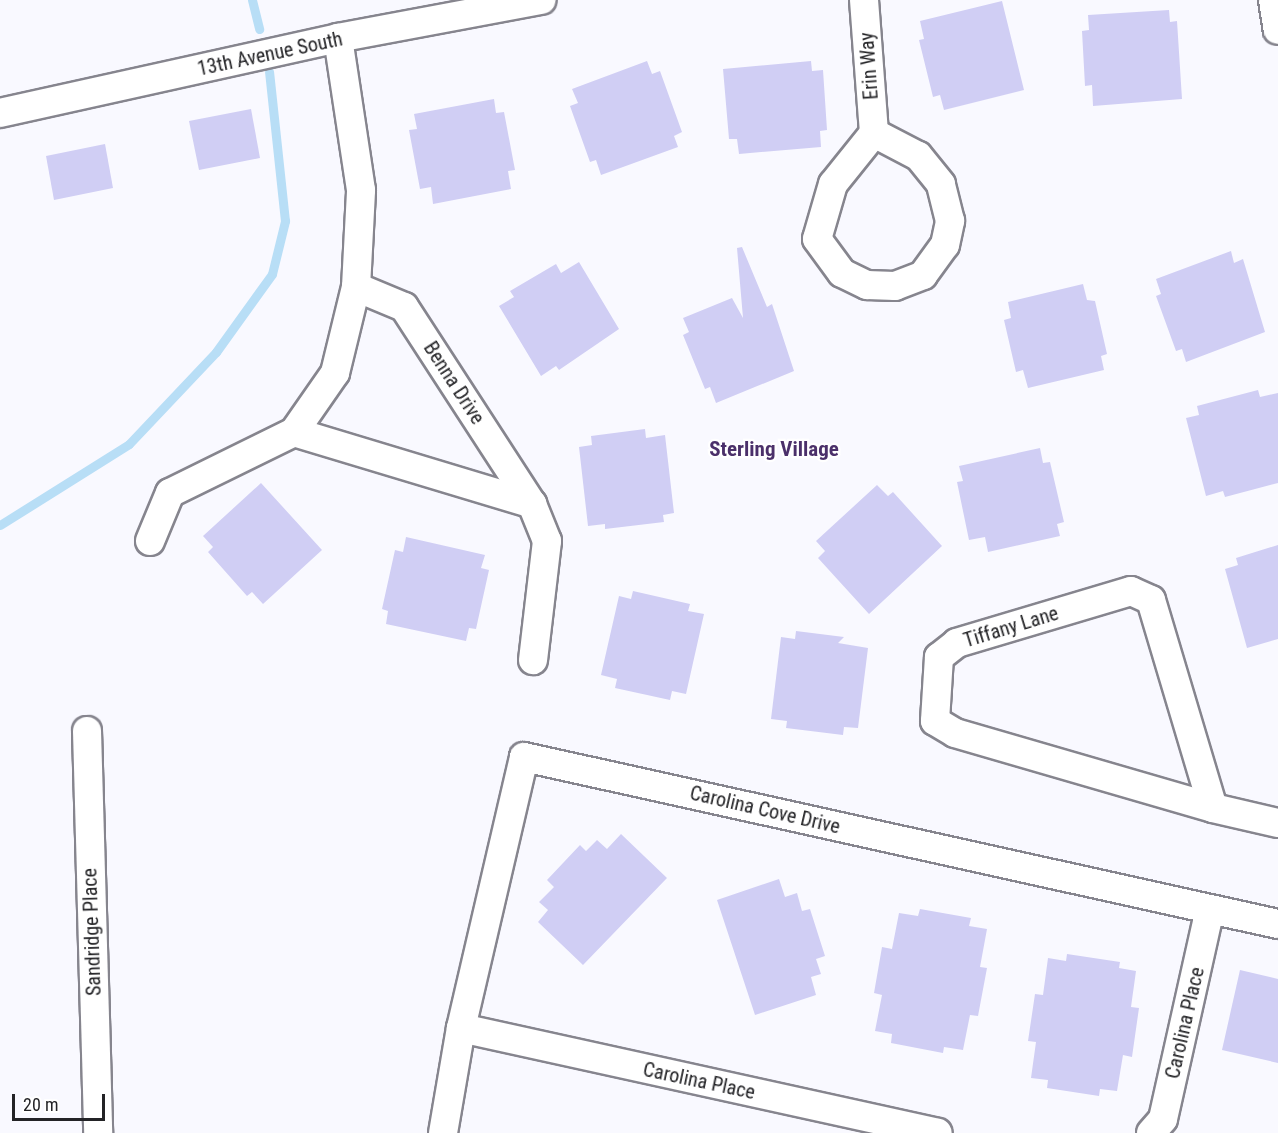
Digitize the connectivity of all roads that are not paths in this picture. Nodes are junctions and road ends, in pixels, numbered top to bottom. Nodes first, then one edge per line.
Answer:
1 (541, 0) edge
2 (864, 0) edge
3 (1273, 0) edge
4 (1278, 28) edge
5 (338, 38) junction
6 (0, 113) edge
7 (874, 133) junction
8 (356, 286) junction
9 (294, 432) junction
10 (532, 504) junction
11 (150, 541) dead end
12 (534, 660) dead end
13 (87, 731) dead end
14 (1213, 808) junction
15 (1278, 823) edge
16 (1210, 909) junction
17 (1278, 924) edge
18 (461, 1028) junction
19 (98, 1133) edge
20 (443, 1133) edge
21 (938, 1133) edge
22 (1150, 1133) edge

1 - 5 street, 13th Avenue South
2 - 7 street, Erin Way
3 - 4 street
5 - 6 street, 13th Avenue South
5 - 8 street
7 - 7 street
8 - 9 street
8 - 10 street, Benna Drive
9 - 10 street
9 - 11 street
10 - 12 street, Benna Drive
13 - 19 street, Sandridge Place
14 - 14 street, Tiffany Lane
14 - 15 street, Tiffany Lane
16 - 17 street, Carolina Cove Drive
16 - 18 street, Carolina Cove Drive
16 - 22 street, Carolina Place
18 - 20 street
18 - 21 street, Carolina Place

